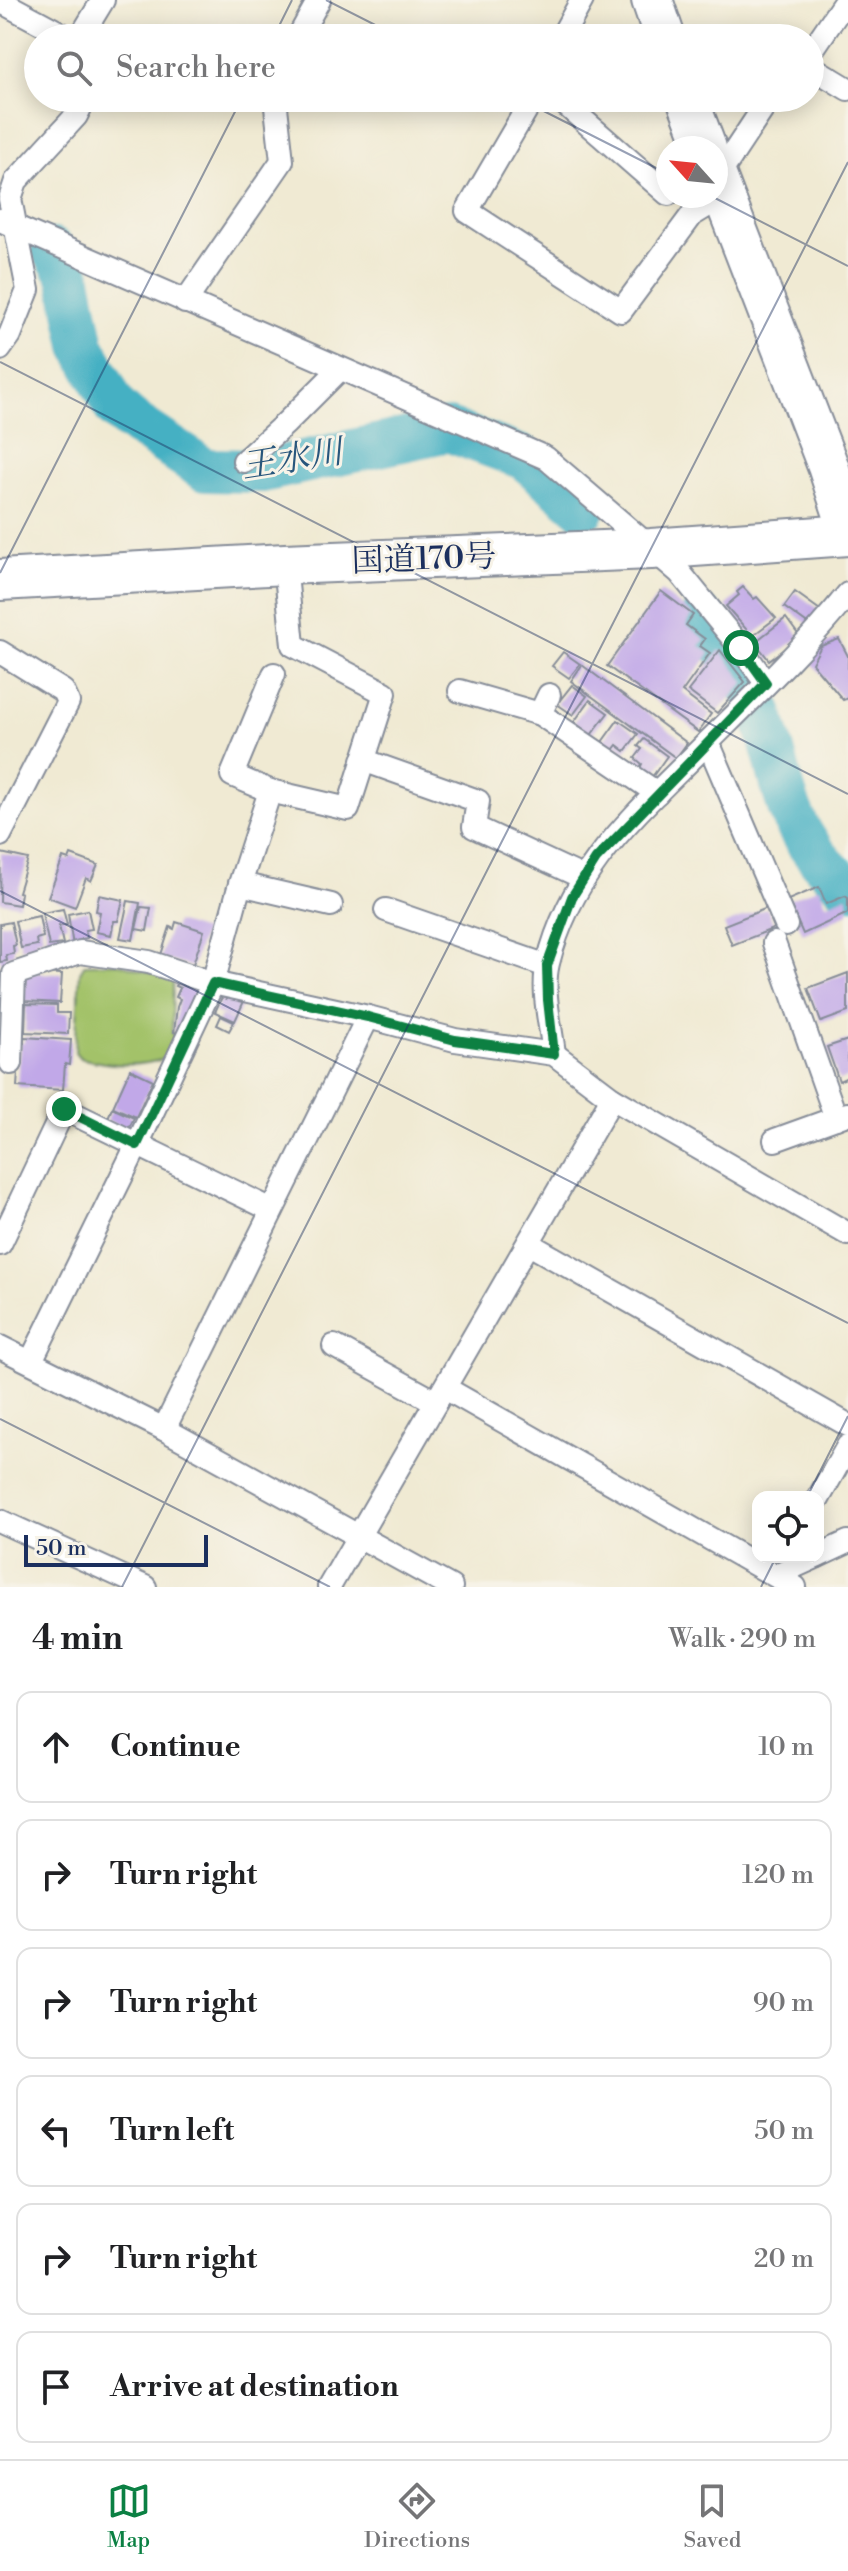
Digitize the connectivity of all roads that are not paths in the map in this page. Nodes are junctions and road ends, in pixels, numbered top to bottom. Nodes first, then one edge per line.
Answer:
1 (103, 0) edge
2 (319, 0) edge
3 (582, 0) edge
4 (652, 0) edge
5 (846, 0) edge
6 (0, 1) edge
7 (43, 24) edge
8 (88, 24) edge
9 (306, 24) edge
10 (569, 24) edge
11 (660, 24) edge
12 (824, 32) edge
13 (824, 74) edge
14 (848, 89) edge
15 (78, 112) edge
16 (277, 112) edge
17 (525, 112) edge
18 (574, 112) edge
19 (692, 112) edge
20 (761, 112) edge
21 (701, 136) edge
22 (728, 165) edge
23 (656, 184) edge
24 (699, 208) edge
25 (719, 208) edge
26 (8, 223) edge
27 (185, 302) junction
28 (0, 349) edge
29 (340, 369) junction
30 (244, 461) dead end
31 (848, 527) edge
32 (848, 535) edge
33 (651, 549) junction
34 (285, 564) junction
35 (0, 580) edge
36 (848, 594) edge
37 (0, 652) edge
38 (274, 674) dead end
39 (460, 691) dead end
40 (758, 691) junction
41 (708, 742) junction
42 (363, 760) junction
43 (270, 791) junction
44 (657, 793) junction
45 (0, 835) edge
46 (584, 878) junction
47 (240, 884) junction
48 (331, 905) dead end
49 (386, 910) dead end
50 (547, 966) junction
51 (7, 974) edge
52 (213, 983) junction
53 (368, 1017) junction
54 (554, 1054) junction
55 (11, 1063) dead end
56 (612, 1098) junction
57 (842, 1116) edge
58 (775, 1140) dead end
59 (137, 1145) junction
60 (272, 1210) junction
61 (848, 1234) edge
62 (0, 1244) edge
63 (529, 1244) junction
64 (334, 1346) dead end
65 (0, 1347) edge
66 (31, 1361) junction
67 (441, 1395) junction
68 (848, 1425) edge
69 (164, 1429) junction
70 (848, 1446) edge
71 (823, 1491) edge
72 (0, 1521) edge
73 (358, 1534) junction
74 (848, 1542) edge
75 (824, 1553) edge
76 (805, 1563) edge
77 (781, 1577) edge
78 (145, 1587) edge
79 (329, 1587) edge
80 (451, 1587) edge

1 - 8 street
2 - 9 street
3 - 10 street
4 - 11 highway
5 - 12 street
6 - 7 street
13 - 14 street
15 - 26 street
16 - 27 street
17 - 24 street
18 - 23 street
19 - 21 highway
20 - 22 street
25 - 31 highway
26 - 27 street
26 - 28 street
27 - 29 street
29 - 30 street
29 - 33 street
32 - 33 highway, 国道170号
33 - 34 highway, 国道170号
33 - 40 street
34 - 35 highway, 国道170号
34 - 42 street
36 - 40 street
37 - 45 street
38 - 43 street
39 - 44 street
40 - 41 street
41 - 44 street
41 - 57 street
42 - 43 street
42 - 46 street
43 - 47 street
44 - 46 street
46 - 50 street
47 - 48 street
47 - 52 street
49 - 50 street
50 - 54 street
51 - 52 street
51 - 55 street
52 - 53 street
52 - 59 street
53 - 54 street
53 - 60 street
54 - 56 street
56 - 61 street
56 - 63 street
57 - 58 street
59 - 60 street
59 - 62 street
59 - 66 street
60 - 69 street
63 - 67 street
63 - 68 street
64 - 67 street
65 - 66 street
66 - 69 street
67 - 73 street
67 - 77 street
69 - 73 street
70 - 71 street
72 - 78 street
73 - 79 street
73 - 80 street
74 - 75 street
76 - 77 street

